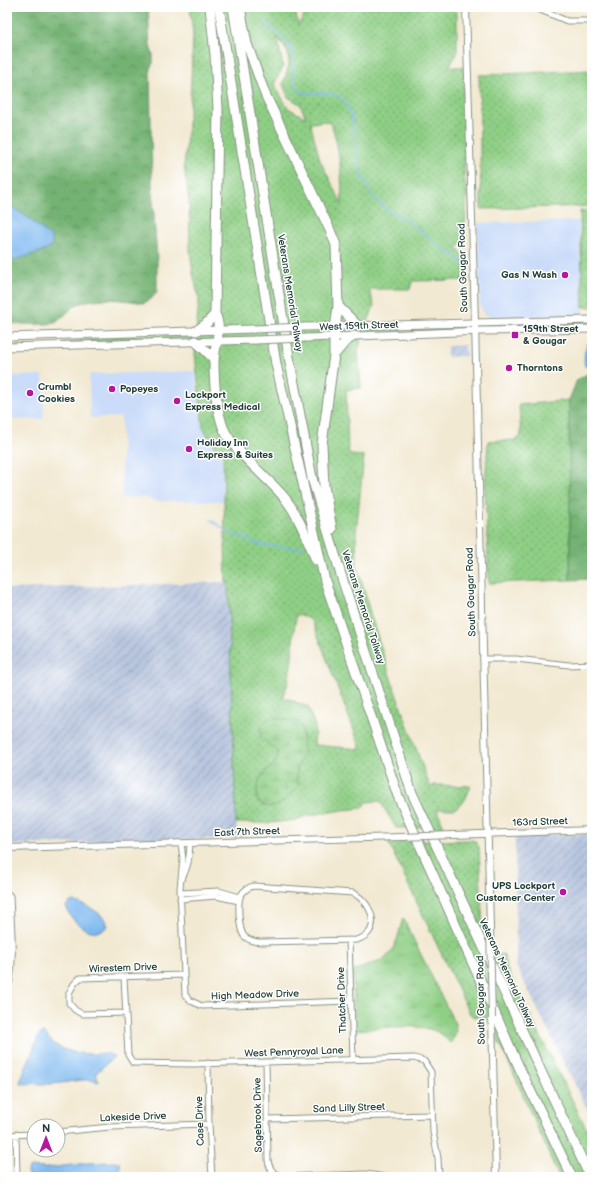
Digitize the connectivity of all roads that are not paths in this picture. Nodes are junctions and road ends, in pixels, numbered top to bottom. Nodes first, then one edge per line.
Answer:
1 (210, 7) edge
2 (219, 7) edge
3 (233, 7) edge
4 (240, 7) edge
5 (466, 7) edge
6 (533, 7) edge
7 (543, 9) edge
8 (589, 21) dead end
9 (338, 306) junction
10 (216, 314) junction
11 (592, 320) edge
12 (475, 323) junction
13 (358, 326) junction
14 (336, 327) junction
15 (592, 329) edge
16 (218, 330) junction
17 (196, 331) junction
18 (475, 331) junction
19 (354, 336) junction
20 (7, 337) edge
21 (334, 337) junction
22 (195, 341) junction
23 (216, 341) junction
24 (7, 347) edge
25 (334, 355) junction
26 (214, 359) junction
27 (342, 578) junction
28 (328, 590) junction
29 (483, 659) junction
30 (592, 664) edge
31 (592, 830) edge
32 (488, 833) junction
33 (181, 844) junction
34 (190, 844) junction
35 (7, 848) edge
36 (182, 878) junction
37 (7, 893) edge
38 (180, 896) junction
39 (240, 899) junction
40 (349, 940) junction
41 (184, 975) junction
42 (124, 977) junction
43 (7, 992) edge
44 (351, 1001) junction
45 (126, 1013) junction
46 (353, 1059) junction
47 (266, 1062) junction
48 (208, 1063) junction
49 (432, 1115) junction
50 (267, 1120) junction
51 (209, 1124) junction
52 (66, 1131) edge
53 (16, 1134) junction
54 (26, 1134) edge
55 (7, 1135) edge
56 (17, 1177) edge
57 (212, 1177) edge
58 (385, 1177) edge
59 (439, 1177) edge
60 (496, 1177) edge
61 (572, 1177) edge
62 (590, 1177) edge

1 - 10 highway
2 - 28 highway
3 - 27 highway, Veterans Memorial Tollway
4 - 9 highway
5 - 12 street, South Gougar Road
6 - 7 street
7 - 8 street
9 - 13 highway
9 - 14 highway
10 - 16 highway
10 - 17 highway
11 - 12 main road, West 159th Street
12 - 13 main road, West 159th Street
12 - 18 street, South Gougar Road
13 - 14 main road, West 159th Street
14 - 16 main road, West 159th Street, bridge
14 - 21 highway
15 - 18 main road, West 159th Street
16 - 17 main road, West 159th Street
16 - 23 highway
17 - 20 main road, West 159th Street
18 - 19 main road, West 159th Street
18 - 29 street, South Gougar Road
19 - 21 main road, West 159th Street
19 - 25 highway
21 - 23 main road, West 159th Street, bridge
21 - 25 highway
22 - 23 main road, West 159th Street
22 - 24 main road, West 159th Street
22 - 26 highway
23 - 26 highway
25 - 27 highway
26 - 28 highway
27 - 62 highway, Veterans Memorial Tollway
28 - 61 highway
29 - 30 street
29 - 32 street, South Gougar Road
31 - 32 street, 163rd Street
32 - 34 street, East 7th Street, bridge
32 - 60 street, South Gougar Road, bridge
33 - 34 street, East 7th Street
33 - 35 street, East 7th Street
33 - 36 street, High Meadow Drive
34 - 36 street, High Meadow Drive
36 - 38 street, High Meadow Drive
37 - 43 street
38 - 39 street
38 - 41 street, High Meadow Drive
39 - 40 street
39 - 40 street
40 - 44 street, Thatcher Drive
41 - 42 street, Wirestem Drive
41 - 44 street, High Meadow Drive
42 - 45 street, West Pennyroyal Lane
42 - 45 street, Wirestem Drive
44 - 46 street, Thatcher Drive
45 - 48 street, West Pennyroyal Lane
46 - 47 street, West Pennyroyal Lane
46 - 49 street, West Pennyroyal Lane
47 - 48 street, West Pennyroyal Lane
47 - 50 street, Sagebrook Drive
48 - 51 street, Case Drive
49 - 50 street, Sand Lilly Street
49 - 59 street, West Pennyroyal Lane
50 - 58 street, Sagebrook Drive
51 - 52 street, Lakeside Drive
51 - 57 street, Case Drive
53 - 54 street
53 - 55 street
53 - 56 street

